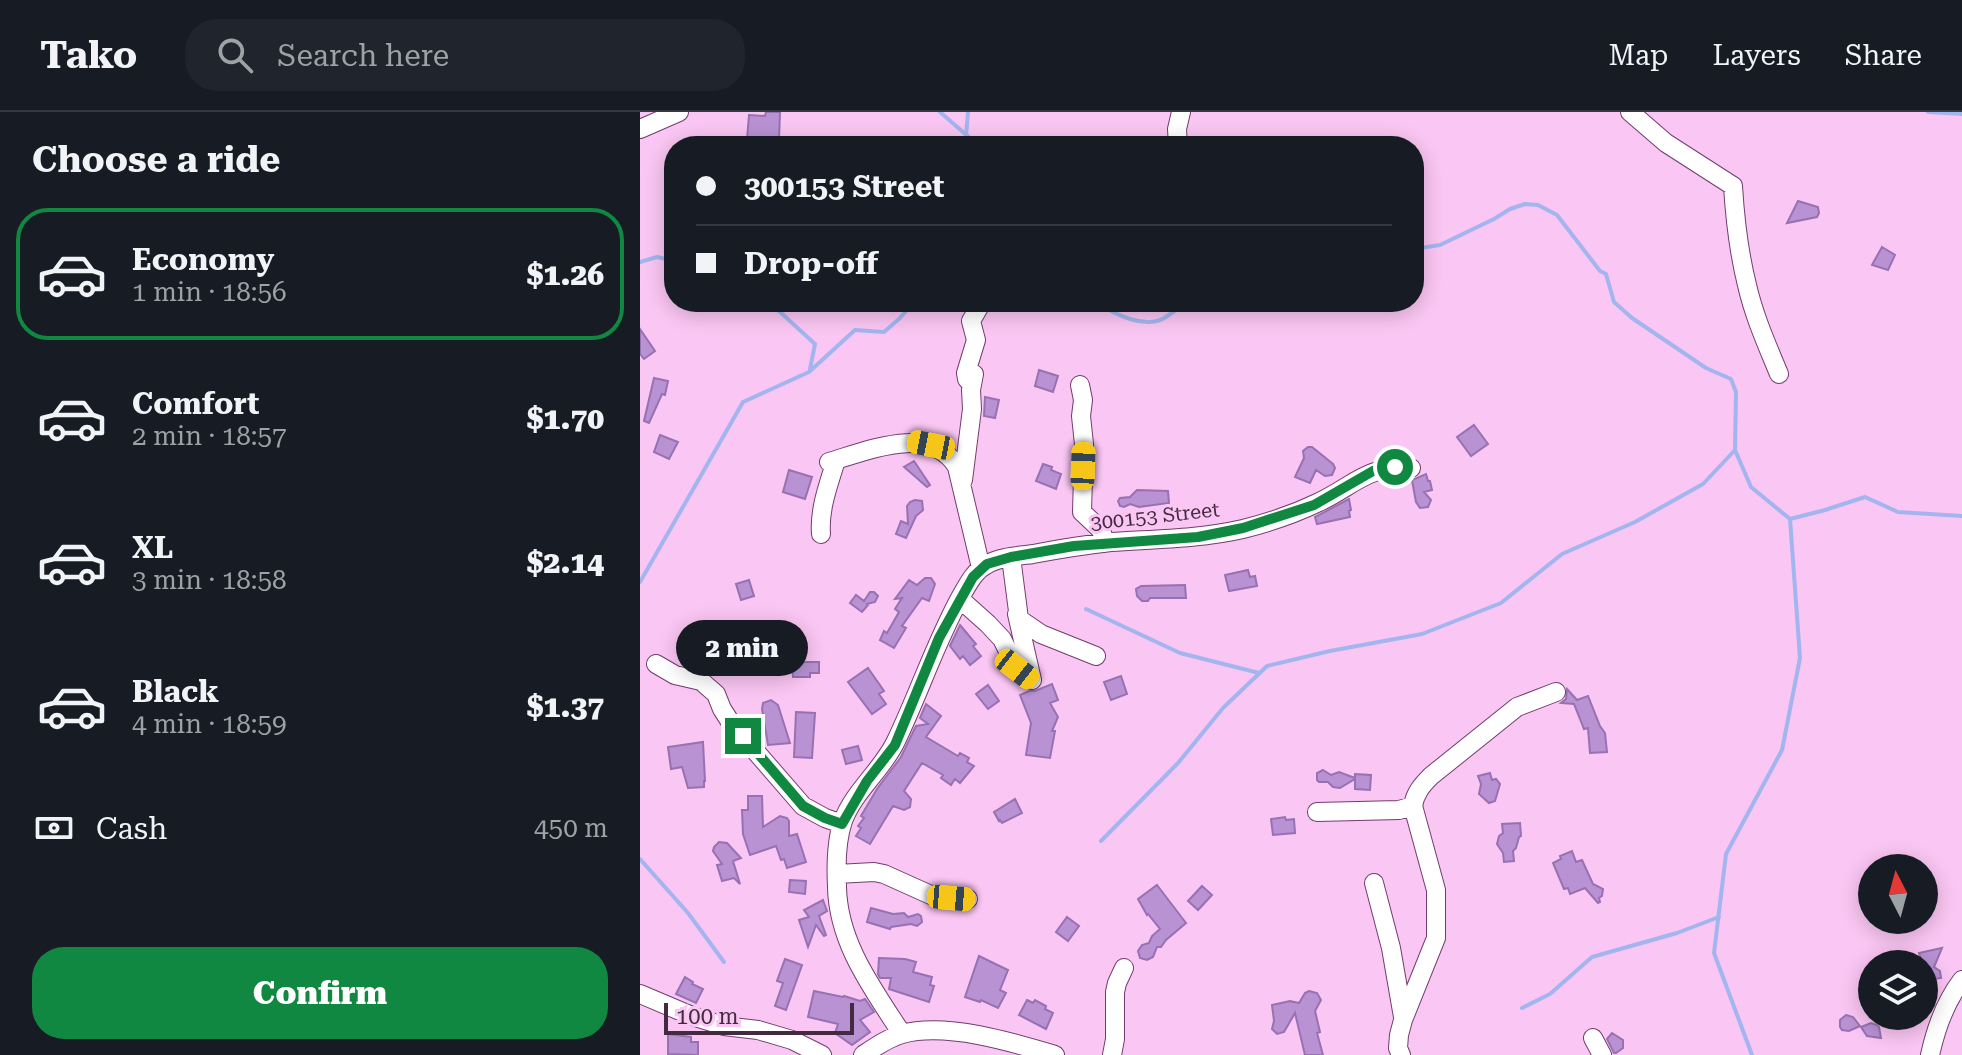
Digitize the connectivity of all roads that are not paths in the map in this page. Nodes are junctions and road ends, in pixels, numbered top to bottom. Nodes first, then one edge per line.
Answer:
1 (679, 112) edge
2 (1181, 112) edge
3 (1630, 112) edge
4 (640, 129) edge
5 (1177, 136) edge
6 (976, 312) edge
7 (1779, 374) dead end
8 (1080, 385) dead end
9 (1411, 468) dead end
10 (962, 487) junction
11 (821, 534) dead end
12 (1105, 543) junction
13 (1011, 557) junction
14 (981, 568) junction
15 (960, 599) junction
16 (1017, 614) junction
17 (1096, 656) dead end
18 (656, 664) dead end
19 (1556, 692) dead end
20 (1413, 806) junction
21 (1317, 812) dead end
22 (842, 824) junction
23 (837, 874) junction
24 (1374, 883) dead end
25 (968, 899) dead end
26 (1124, 968) dead end
27 (1962, 980) edge
28 (640, 994) edge
29 (1403, 1020) junction
30 (902, 1034) junction
31 (1593, 1038) dead end
32 (822, 1055) edge
33 (863, 1055) edge
34 (1055, 1055) edge
35 (1112, 1055) edge
36 (1401, 1055) edge
37 (1602, 1055) edge
38 (1930, 1055) edge

1 - 4 street
2 - 5 street
3 - 7 street
6 - 10 street
8 - 12 street
9 - 12 street, 300153 Street
10 - 11 street
10 - 14 street
12 - 13 street, 300153 Street
13 - 14 street, 300153 Street
13 - 16 street
14 - 15 street
15 - 16 street
15 - 22 street
16 - 17 street
18 - 22 street
19 - 20 street
20 - 21 street
20 - 29 street
22 - 23 street
23 - 25 street
23 - 30 street
24 - 29 street
26 - 35 street
27 - 38 street
28 - 32 street
29 - 36 street
30 - 33 street
30 - 34 street
31 - 37 street

